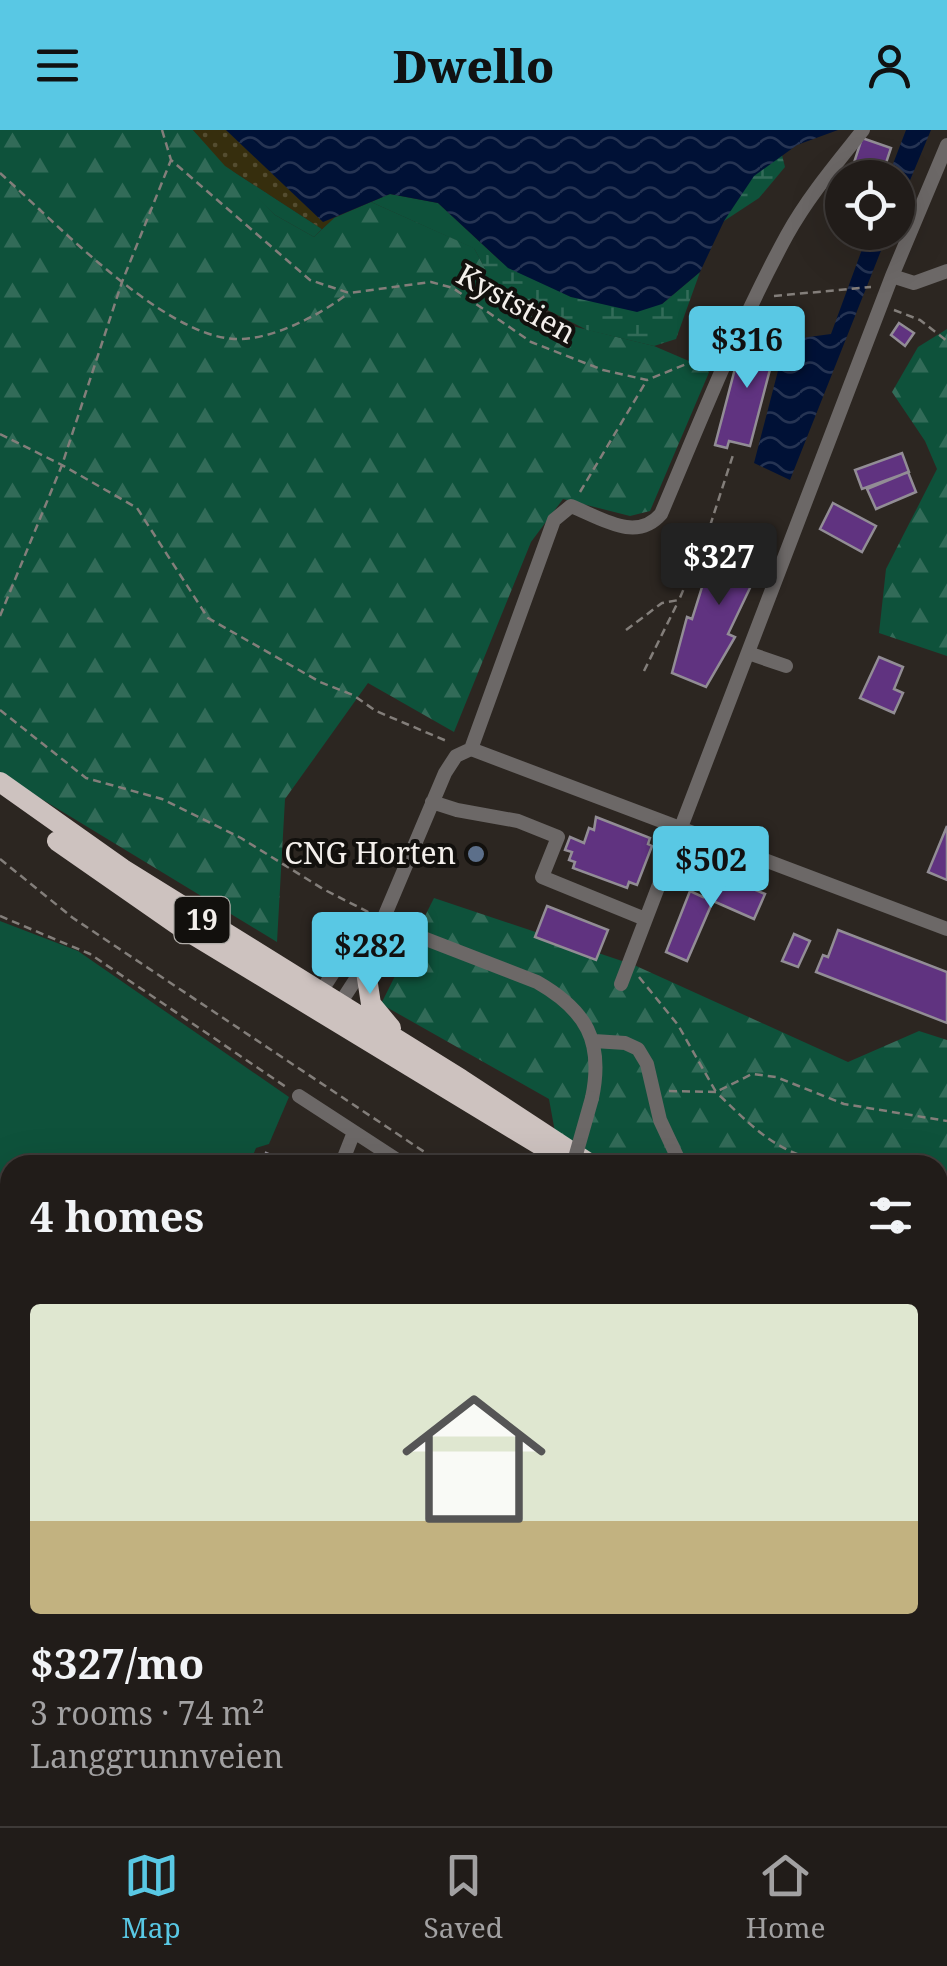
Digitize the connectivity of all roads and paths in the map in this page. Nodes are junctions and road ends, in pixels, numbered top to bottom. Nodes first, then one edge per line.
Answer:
1 (162, 130) edge
2 (862, 130) edge
3 (947, 146) edge
4 (943, 159) edge
5 (171, 160) junction
6 (0, 173) edge
7 (947, 271) edge
8 (892, 276) junction
9 (122, 282) junction
10 (878, 286) dead end
11 (349, 293) junction
12 (758, 297) junction
13 (883, 306) junction
14 (947, 342) edge
15 (732, 348) junction
16 (647, 380) junction
17 (0, 434) edge
18 (733, 456) dead end
19 (62, 465) junction
20 (571, 506) junction
21 (679, 600) junction
22 (0, 616) edge
23 (626, 630) dead end
24 (748, 653) junction
25 (786, 666) dead end
26 (644, 671) dead end
27 (0, 710) edge
28 (470, 749) junction
29 (0, 782) edge
30 (0, 796) edge
31 (432, 802) junction
32 (681, 827) junction
33 (0, 859) edge
34 (0, 916) edge
35 (645, 920) junction
36 (382, 922) junction
37 (947, 929) edge
38 (370, 942) junction
39 (628, 964) junction
40 (366, 965) junction
41 (622, 984) dead end
42 (326, 1004) junction
43 (594, 1040) junction
44 (410, 1047) junction
45 (655, 1091) junction
46 (716, 1092) junction
47 (300, 1096) joint
48 (947, 1121) edge
49 (354, 1132) junction
50 (345, 1155) edge
51 (389, 1155) edge
52 (429, 1155) edge
53 (559, 1155) edge
54 (577, 1155) edge
55 (577, 1155) edge
56 (676, 1155) edge
57 (795, 1155) edge

1 - 5 path
2 - 12 street
3 - 4 street
4 - 8 street
5 - 9 path
5 - 11 path, Kyststien
6 - 9 path
7 - 8 street
8 - 13 street
9 - 11 path
9 - 19 path
10 - 12 path
11 - 16 path, Kyststien
12 - 15 street
13 - 14 path
13 - 24 street
15 - 16 path
15 - 20 street
16 - 20 path
17 - 19 path
18 - 21 path
19 - 22 path
19 - 28 path
20 - 28 street
21 - 23 path
21 - 26 path
24 - 25 street
24 - 32 street
27 - 36 path
28 - 31 street
28 - 32 street
29 - 42 highway, 19
30 - 42 highway, 19
31 - 35 street
31 - 36 street
32 - 35 street
32 - 37 street
33 - 52 path
34 - 47 path
35 - 39 street
36 - 38 street
36 - 43 street
38 - 40 street
38 - 42 street
39 - 41 street
39 - 46 path
40 - 42 street
40 - 44 highway, 19
42 - 44 highway, 19
42 - 53 highway, 19
43 - 45 street
43 - 54 street, bridge
44 - 55 highway, 19
45 - 46 path
45 - 56 street
46 - 48 path
46 - 57 path
47 - 49 street
49 - 50 street
49 - 51 street

